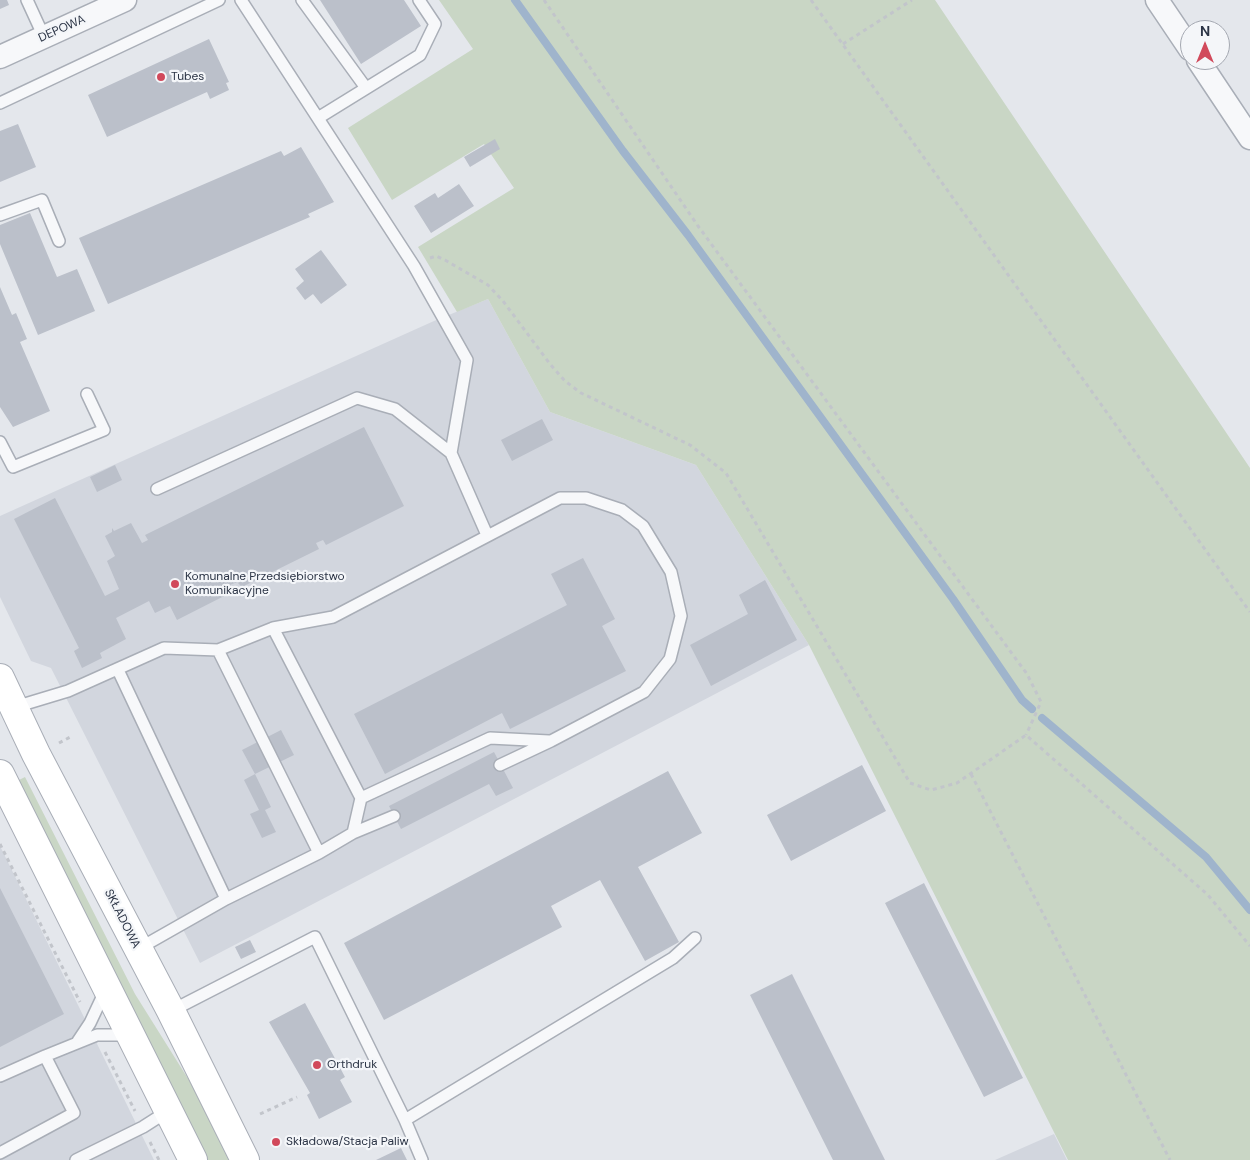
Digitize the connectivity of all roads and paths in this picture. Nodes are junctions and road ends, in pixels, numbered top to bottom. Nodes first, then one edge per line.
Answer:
1 (28, 0) edge
2 (125, 0) edge
3 (219, 0) edge
4 (241, 0) edge
5 (302, 0) edge
6 (419, 0) edge
7 (544, 0) edge
8 (811, 0) edge
9 (912, 0) edge
10 (1157, 0) edge
11 (1180, 34) edge
12 (44, 37) junction
13 (844, 44) junction
14 (0, 57) edge
15 (1205, 70) edge
16 (366, 88) junction
17 (0, 103) edge
18 (318, 118) junction
19 (1250, 138) edge
20 (0, 215) edge
21 (59, 241) dead end
22 (414, 266) junction
23 (87, 394) dead end
24 (0, 442) edge
25 (451, 452) junction
26 (157, 489) dead end
27 (487, 535) junction
28 (1250, 612) edge
29 (273, 628) junction
30 (218, 650) junction
31 (118, 670) junction
32 (0, 678) edge
33 (7, 708) edge
34 (1026, 735) junction
35 (551, 741) junction
36 (500, 764) dead end
37 (0, 774) edge
38 (971, 774) junction
39 (361, 798) junction
40 (394, 816) dead end
41 (353, 833) junction
42 (319, 853) junction
43 (226, 899) junction
44 (695, 938) dead end
45 (1250, 946) edge
46 (137, 949) junction
47 (107, 988) junction
48 (171, 1011) junction
49 (130, 1035) junction
50 (78, 1041) junction
51 (45, 1056) junction
52 (0, 1076) edge
53 (297, 1098) dead end
54 (168, 1111) junction
55 (260, 1114) dead end
56 (405, 1120) junction
57 (0, 1152) edge
58 (76, 1160) edge
59 (193, 1160) edge
60 (245, 1160) edge
61 (422, 1160) edge
62 (1170, 1160) edge

1 - 12 lane
2 - 12 street, DEPOWA
3 - 17 lane
4 - 18 lane
5 - 16 lane
6 - 16 lane
7 - 34 path
8 - 13 path
9 - 13 path
10 - 11 street
12 - 14 street, DEPOWA
13 - 28 path
15 - 19 street
16 - 18 lane
18 - 22 lane
20 - 21 lane
22 - 25 lane
22 - 38 path
23 - 24 lane
25 - 26 lane
25 - 27 lane
27 - 29 lane
27 - 35 lane
29 - 30 lane
29 - 39 lane
30 - 31 lane
30 - 42 lane
31 - 33 lane
31 - 43 lane
32 - 33 main road, SKŁADOWA
33 - 46 main road, SKŁADOWA
34 - 38 path
34 - 45 path
35 - 36 lane
35 - 39 lane
37 - 47 main road
38 - 62 path
39 - 41 lane
40 - 41 lane
41 - 42 lane
42 - 43 lane
43 - 46 lane
44 - 56 lane
46 - 48 main road, SKŁADOWA
47 - 49 main road
47 - 50 lane
48 - 56 lane
48 - 60 main road, SKŁADOWA
49 - 50 lane
49 - 54 main road
50 - 51 lane
51 - 52 lane
51 - 57 lane
53 - 55 path
54 - 58 lane
54 - 59 main road
56 - 61 lane

